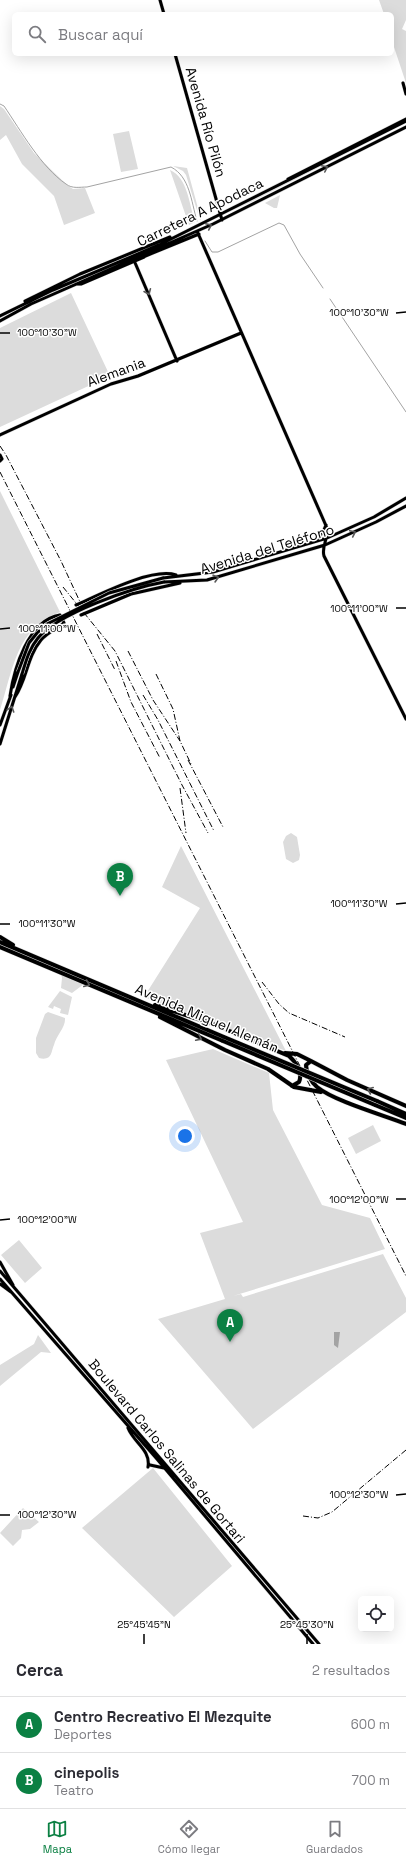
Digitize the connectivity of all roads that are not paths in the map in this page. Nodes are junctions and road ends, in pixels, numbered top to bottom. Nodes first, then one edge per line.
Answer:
1 (160, 0) edge
2 (163, 12) edge
3 (176, 56) edge
4 (403, 83) dead end
5 (406, 94) edge
6 (406, 120) edge
7 (405, 128) edge
8 (288, 179) dead end
9 (220, 215) junction
10 (222, 220) junction
11 (198, 233) junction
12 (179, 235) junction
13 (142, 255) junction
14 (133, 259) junction
15 (20, 308) junction
16 (0, 316) edge
17 (0, 321) edge
18 (241, 333) junction
19 (177, 361) junction
20 (0, 435) edge
21 (0, 455) edge
22 (1, 460) edge
23 (406, 498) edge
24 (406, 506) edge
25 (326, 525) junction
26 (327, 538) junction
27 (315, 542) junction
28 (325, 545) junction
29 (178, 576) junction
30 (184, 581) junction
31 (91, 598) junction
32 (76, 605) dead end
33 (96, 608) junction
34 (81, 614) dead end
35 (10, 696) junction
36 (15, 697) junction
37 (406, 719) edge
38 (0, 724) edge
39 (0, 744) edge
40 (0, 942) edge
41 (0, 950) edge
42 (15, 953) junction
43 (141, 1004) junction
44 (284, 1053) junction
45 (311, 1061) junction
46 (292, 1086) junction
47 (333, 1096) junction
48 (376, 1103) junction
49 (406, 1106) edge
50 (406, 1114) edge
51 (406, 1118) edge
52 (406, 1124) edge
53 (0, 1262) edge
54 (0, 1271) edge
55 (0, 1279) edge
56 (0, 1284) edge
57 (13, 1286) junction
58 (13, 1292) junction
59 (127, 1425) junction
60 (164, 1468) junction
61 (314, 1644) edge
62 (319, 1644) edge

1 - 2 main road
3 - 9 main road, Avenida Río Pilón
4 - 5 main road
6 - 8 main road
6 - 9 main road, Carretera A Apodaca
10 -> 7 main road, Carretera A Apodaca
9 - 10 main road, Avenida Río Pilón
9 - 12 main road, Carretera A Apodaca
11 -> 10 main road, Carretera A Apodaca
11 - 13 main road, Carretera A Apodaca
11 - 18 main road
12 - 13 main road, Carretera A Apodaca
12 - 15 main road
13 - 14 main road, Carretera A Apodaca
13 - 14 main road
14 - 15 main road, Carretera A Apodaca
14 - 15 main road, Carretera A Apodaca
14 -> 19 main road
15 - 16 main road, Carretera A Apodaca
15 - 17 main road
18 - 19 main road, Alemania
18 - 25 main road
19 - 20 main road, Alemania
21 - 22 main road
23 - 26 main road, Avenida del Teléfono
28 -> 24 main road, Avenida del Teléfono
25 - 26 main road
25 - 27 main road
26 - 27 main road, Avenida del Teléfono
26 - 28 main road
27 - 29 main road, Avenida del Teléfono
30 -> 28 main road, Avenida del Teléfono
28 - 37 main road
29 - 31 main road
29 - 35 main road, Avenida del Teléfono, bridge
30 - 33 main road
30 - 36 main road, Avenida del Teléfono, bridge
31 - 32 main road
31 - 33 main road
33 - 34 main road
35 - 36 main road
35 - 38 main road, Avenida del Teléfono
39 -> 36 main road, Avenida del Teléfono
40 - 42 highway, Avenida Miguel Alemán
40 - 43 highway, Avenida Miguel Alemán
41 - 42 highway
42 -> 43 highway, Avenida Miguel Alemán
43 - 44 highway
43 -> 46 highway
43 - 48 highway, Avenida Miguel Alemán, bridge
43 - 48 highway, Avenida Miguel Alemán, bridge
44 - 45 highway
44 - 46 highway
45 - 47 highway
49 -> 45 highway
46 - 47 highway
47 - 52 highway
48 - 50 highway, Avenida Miguel Alemán
48 - 51 highway, Avenida Miguel Alemán
53 - 57 main road
54 - 57 main road, Boulevard Carlos Salinas de Gortari
55 - 58 main road, Boulevard Carlos Salinas de Gortari
56 - 58 main road
57 - 62 main road, Boulevard Carlos Salinas de Gortari
58 - 59 main road, Boulevard Carlos Salinas de Gortari
59 - 60 main road, Boulevard Carlos Salinas de Gortari
59 - 60 main road
60 - 61 main road, Boulevard Carlos Salinas de Gortari

